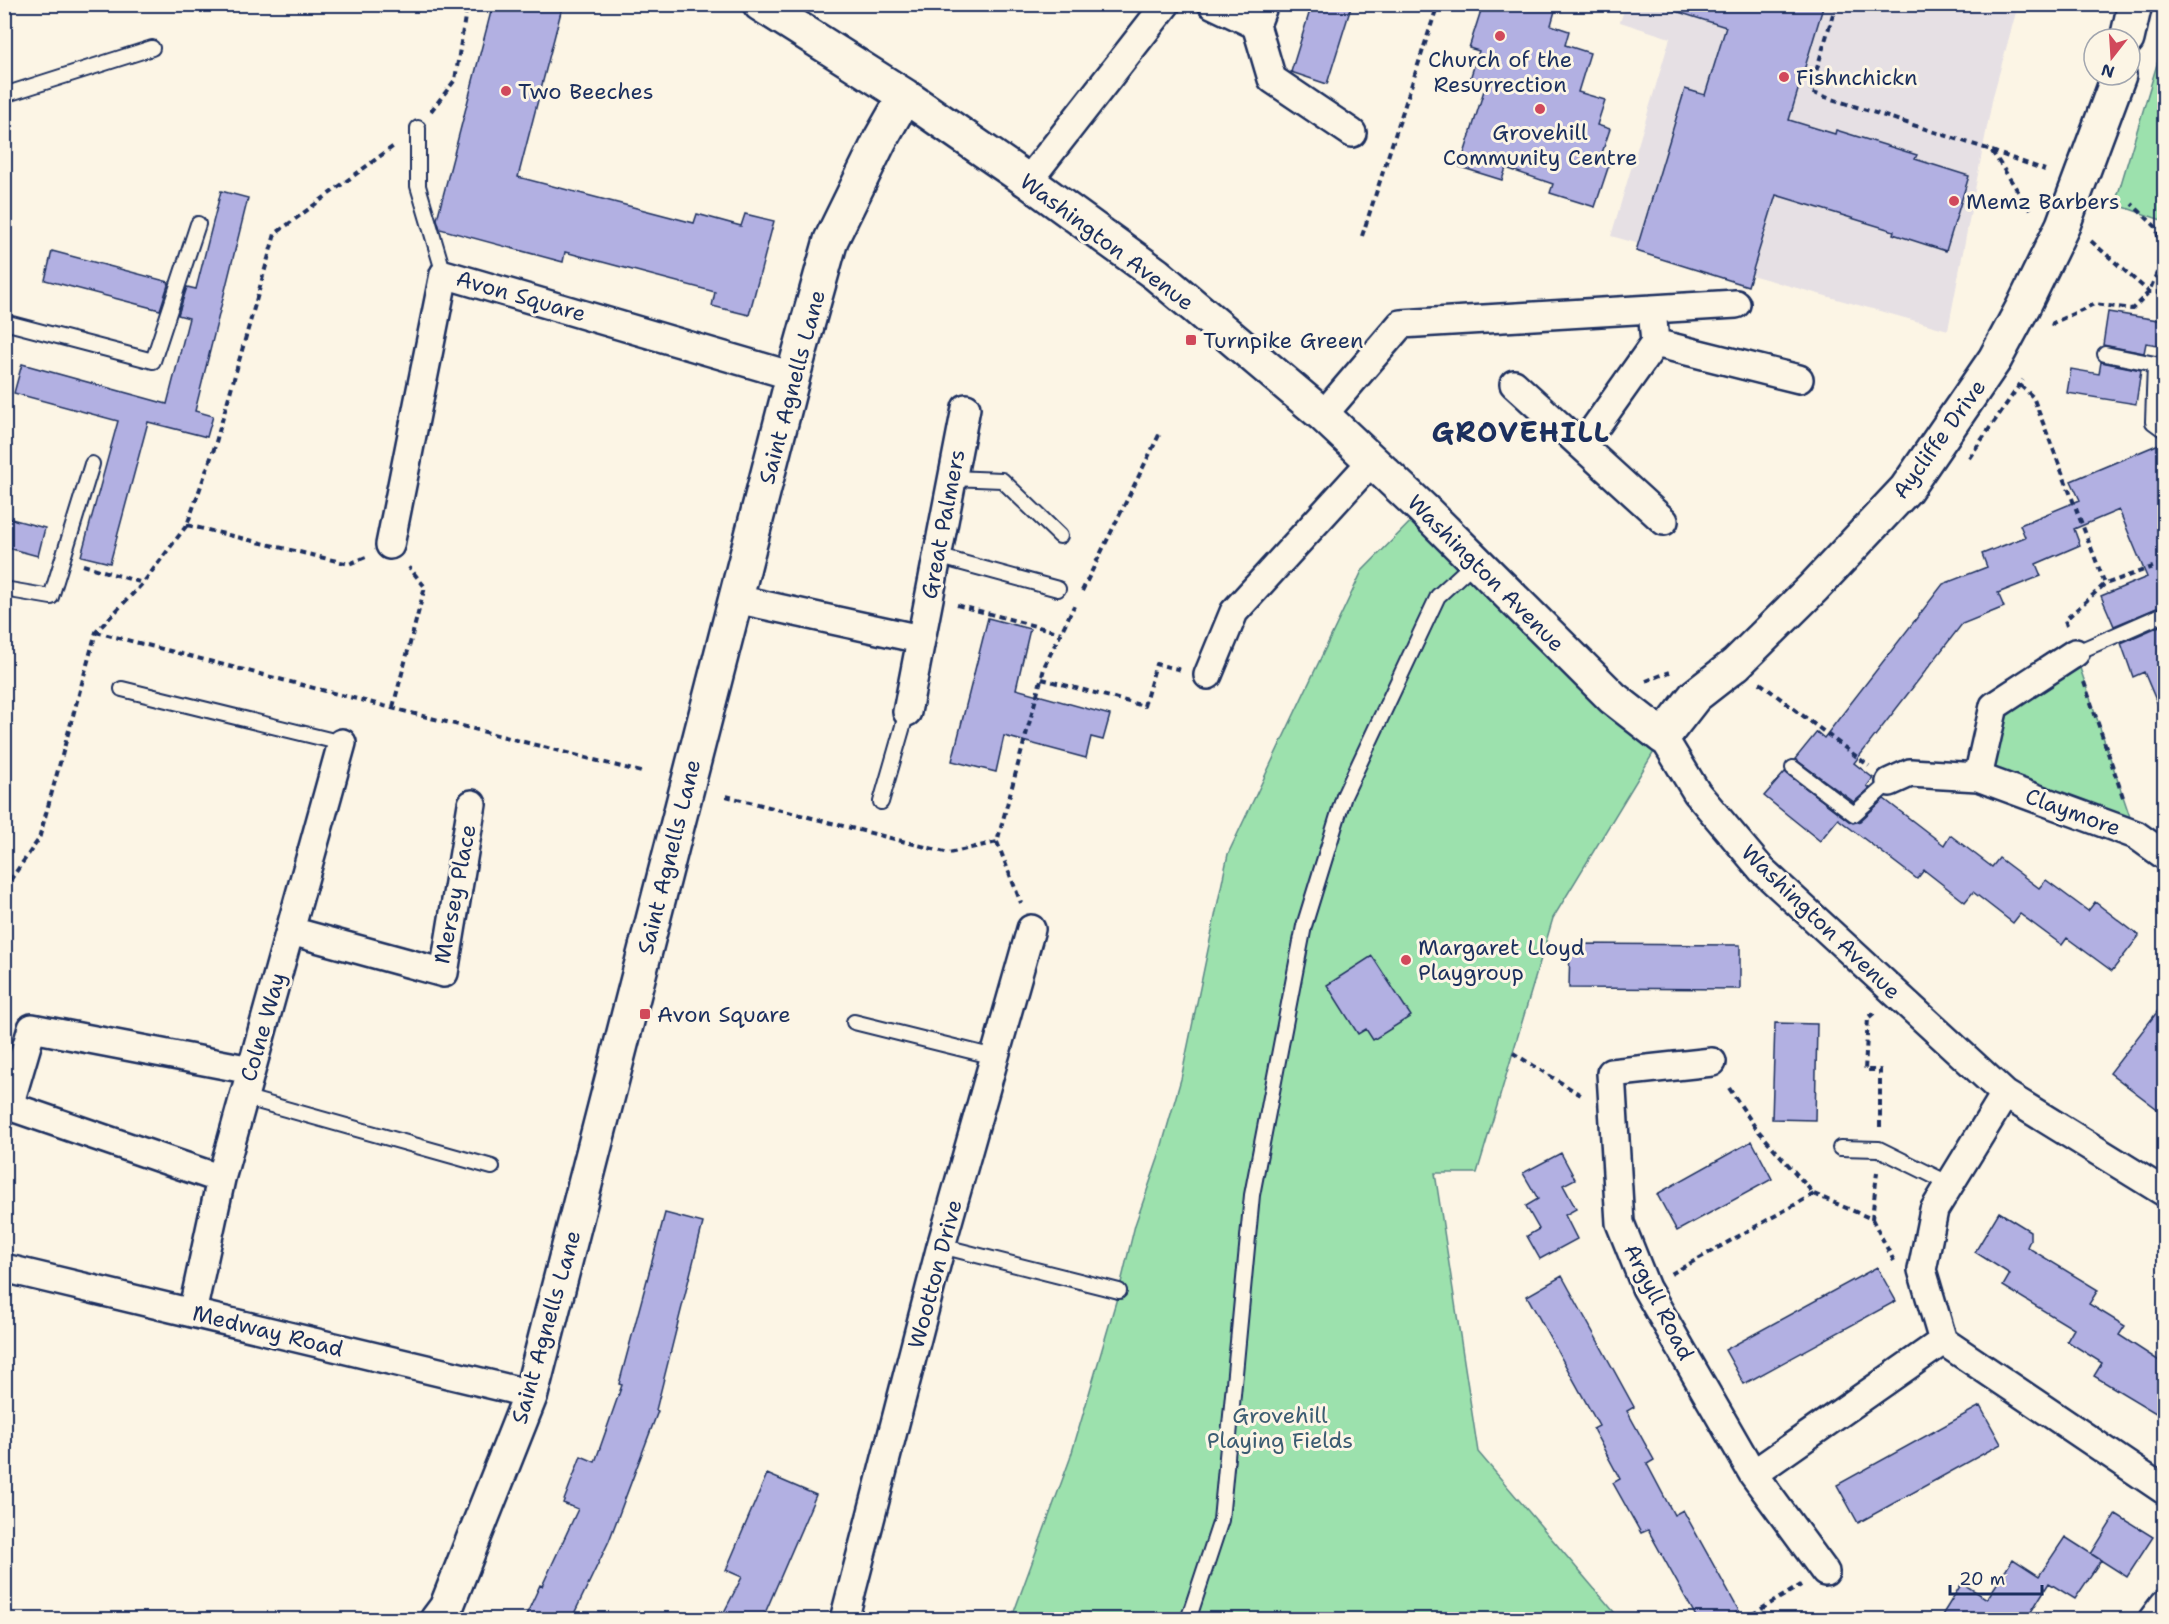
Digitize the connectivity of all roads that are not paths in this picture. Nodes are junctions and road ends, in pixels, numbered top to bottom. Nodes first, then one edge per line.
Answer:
1 (760, 4) edge
2 (1166, 4) edge
3 (1212, 4) edge
4 (2135, 4) edge
5 (1260, 15) edge
6 (2130, 27) edge
7 (152, 48) dead end
8 (2114, 87) edge
9 (4, 95) edge
10 (905, 96) junction
11 (418, 128) road end
12 (1352, 133) dead end
13 (1028, 181) junction
14 (198, 224) dead end
15 (444, 274) junction
16 (1736, 304) dead end
17 (1652, 309) junction
18 (4, 322) edge
19 (1655, 343) junction
20 (2105, 354) dead end
21 (793, 376) junction
22 (1799, 379) dead end
23 (1514, 384) dead end
24 (966, 408) dead end
25 (1323, 415) junction
26 (2164, 430) edge
27 (1582, 446) junction
28 (1371, 462) junction
29 (92, 464) dead end
30 (951, 478) junction
31 (1664, 521) dead end
32 (1060, 536) dead end
33 (390, 545) road end
34 (937, 556) junction
35 (1474, 562) junction
36 (4, 589) edge
37 (1058, 589) dead end
38 (736, 598) junction
39 (2164, 614) edge
40 (920, 639) junction
41 (2074, 653) joint
42 (1208, 675) road end
43 (122, 689) dead end
44 (907, 712) joint
45 (1663, 737) junction
46 (342, 743) joint
47 (1793, 768) dead end
48 (1978, 777) junction
49 (1890, 782) joint
50 (881, 802) dead end
51 (472, 804) dead end
52 (2164, 855) edge
53 (1031, 929) road end
54 (291, 931) junction
55 (854, 1022) dead end
56 (995, 1057) junction
57 (1712, 1062) road end
58 (250, 1070) junction
59 (2006, 1094) junction
60 (243, 1097) junction
61 (7, 1105) edge
62 (1840, 1148) dead end
63 (492, 1167) dead end
64 (221, 1179) junction
65 (1950, 1184) junction
66 (2164, 1192) edge
67 (941, 1246) junction
68 (4, 1268) edge
69 (1119, 1291) dead end
70 (192, 1313) junction
71 (1943, 1341) junction
72 (531, 1394) junction
73 (1753, 1474) junction
74 (2164, 1491) edge
75 (1825, 1572) road end
76 (2164, 1604) edge
77 (437, 1620) edge
78 (844, 1620) edge
79 (1188, 1620) edge
80 (2152, 1620) edge

1 - 10 street, Washington Avenue
2 - 13 street
3 - 5 street
4 - 6 street
5 - 12 street
7 - 9 lane
8 - 45 street, Aycliffe Drive
10 - 13 street, Washington Avenue
10 - 21 street, Saint Agnells Lane
11 - 15 lane
13 - 25 street, Washington Avenue
14 - 18 lane
15 - 21 street, Avon Square
15 - 33 street, Avon Square
16 - 17 street
17 - 19 street
17 - 25 street
19 - 22 street
19 - 27 street
20 - 26 lane
21 - 38 street, Saint Agnells Lane
23 - 27 street
24 - 30 street, Great Palmers
25 - 28 street, Washington Avenue
27 - 31 street
28 - 35 street, Washington Avenue
28 - 42 street
29 - 36 lane
30 - 32 lane
30 - 34 street, Great Palmers
34 - 37 lane
34 - 40 street, Great Palmers
35 - 45 street, Washington Avenue
35 - 79 lane
38 - 40 street
38 - 72 street, Saint Agnells Lane
39 - 41 lane
40 - 44 street, Great Palmers
41 - 48 street
43 - 46 lane
44 - 50 lane
45 - 59 street, Washington Avenue
46 - 54 street, Colne Way
47 - 49 lane
48 - 49 street, Claymore
48 - 52 street, Claymore
51 - 54 street, Mersey Place
53 - 56 street, Wootton Drive
54 - 58 street, Colne Way
55 - 56 lane
56 - 67 street, Wootton Drive
57 - 73 street, Argyll Road
58 - 60 street, Colne Way
58 - 61 street
59 - 65 street
59 - 66 street, Washington Avenue
60 - 63 lane
60 - 64 street, Colne Way
61 - 64 street
62 - 65 lane
64 - 70 street, Colne Way
65 - 71 street
67 - 69 lane
67 - 78 street, Wootton Drive
68 - 70 street, Medway Road
70 - 72 street, Medway Road
71 - 73 street
71 - 74 street
72 - 77 street, Saint Agnells Lane
73 - 75 street, Argyll Road
76 - 80 street

